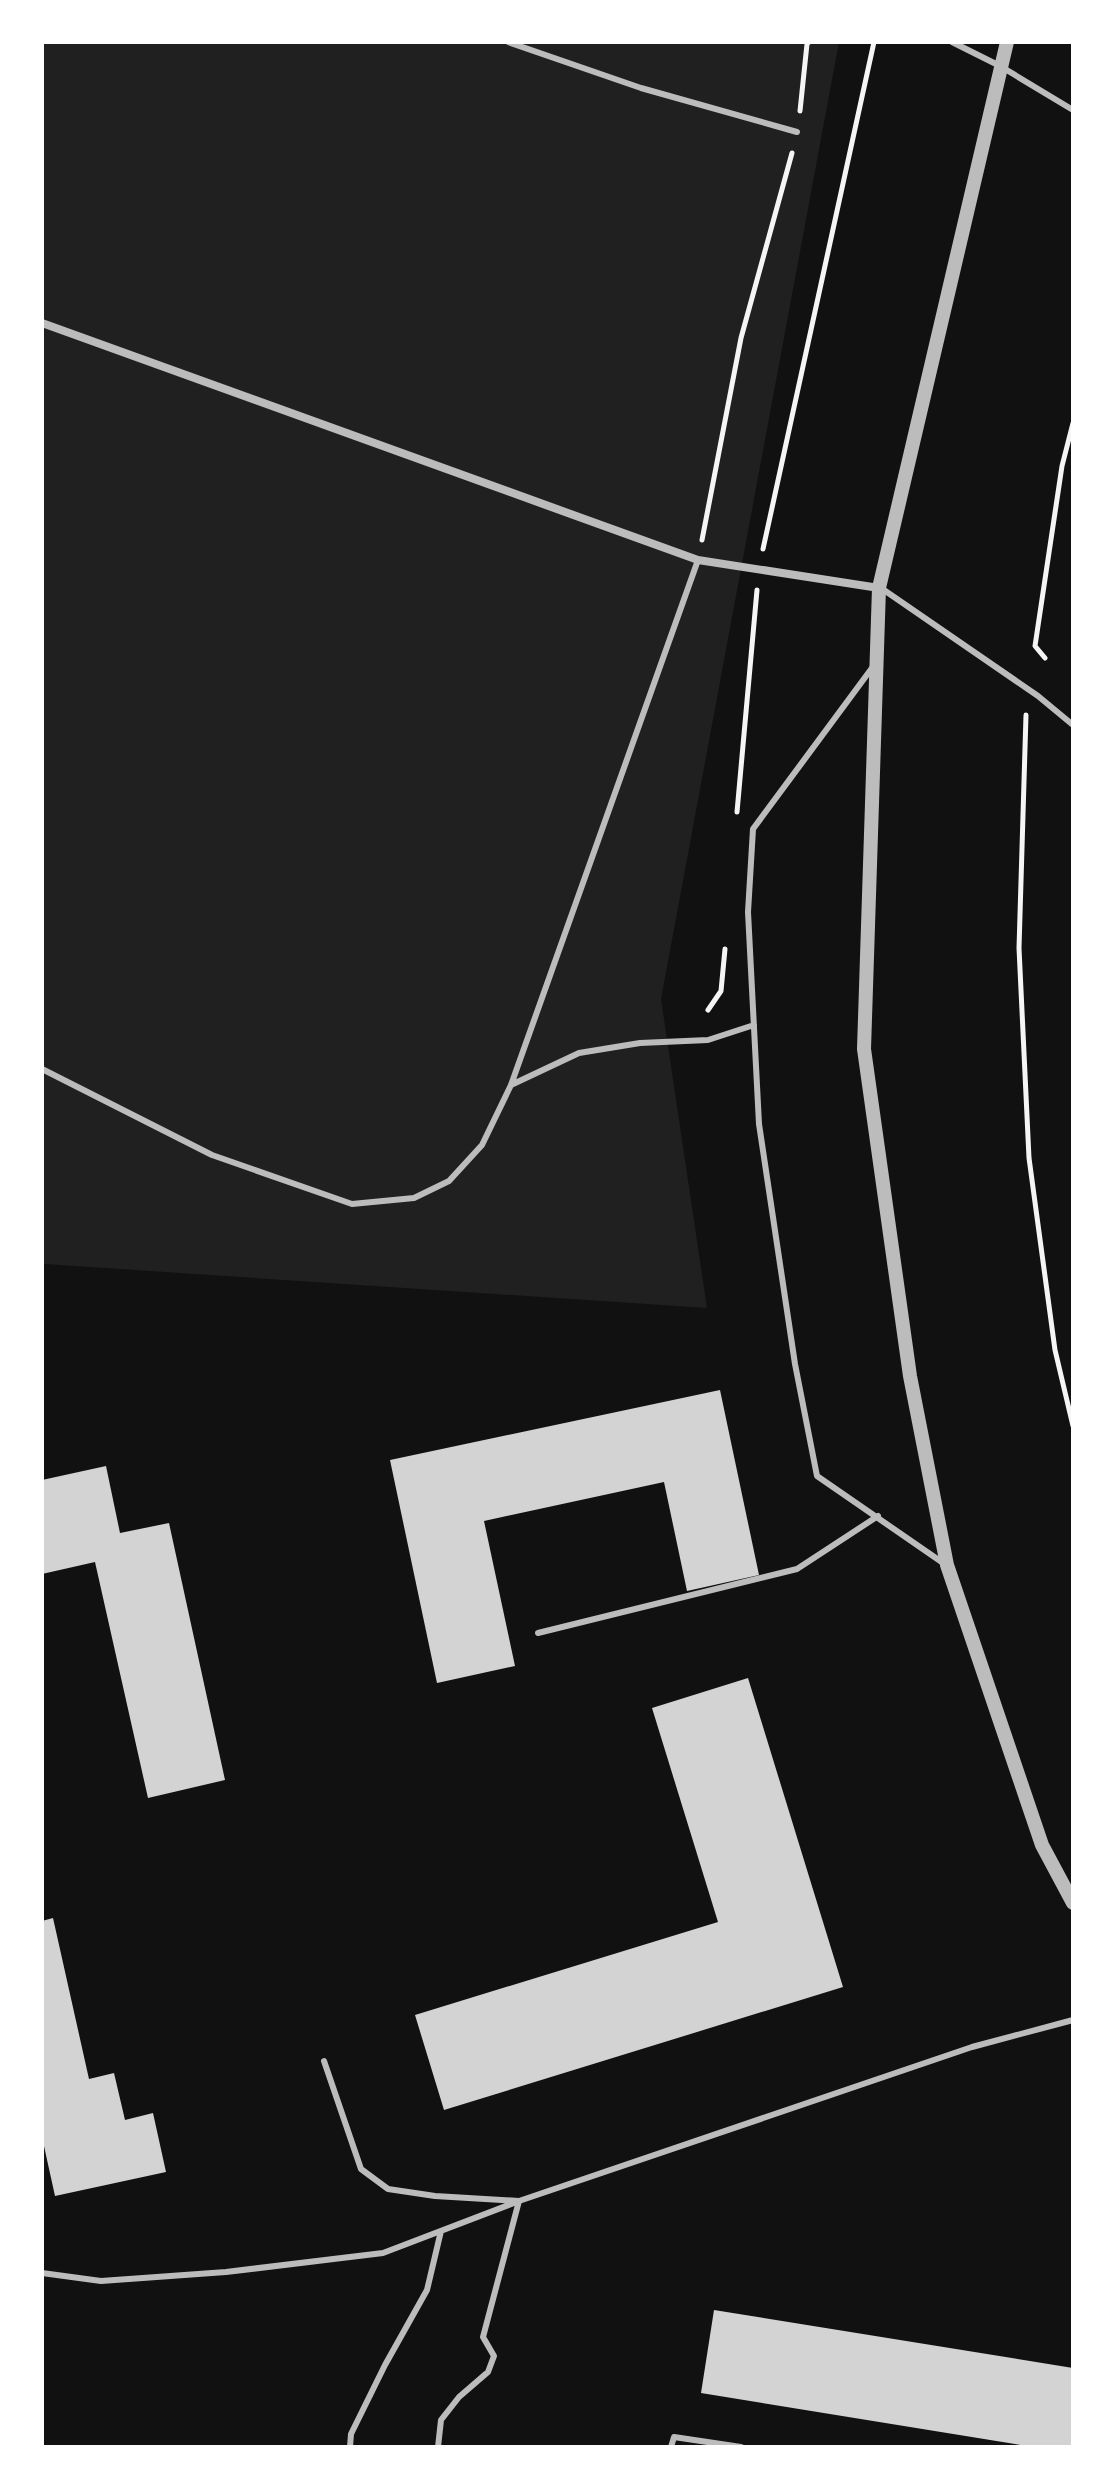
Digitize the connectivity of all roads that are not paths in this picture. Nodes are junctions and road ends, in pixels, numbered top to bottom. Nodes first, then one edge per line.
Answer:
1 (508, 42) edge
2 (952, 42) edge
3 (1007, 42) edge
4 (1000, 66) junction
5 (1073, 110) edge
6 (797, 132) road end
7 (42, 323) edge
8 (698, 560) junction
9 (879, 588) junction
10 (876, 662) junction
11 (1073, 725) edge
12 (754, 1025) junction
13 (42, 1069) edge
14 (511, 1085) junction
15 (878, 1516) junction
16 (947, 1565) junction
17 (538, 1633) dead end
18 (1073, 1903) edge
19 (1073, 2020) edge
20 (324, 2061) dead end
21 (519, 2201) junction
22 (441, 2231) junction
23 (42, 2273) edge
24 (350, 2447) edge
25 (438, 2447) edge
26 (671, 2447) edge
27 (741, 2447) edge

1 - 6 lane
2 - 4 lane
3 - 4 street
4 - 5 lane
4 - 9 street
7 - 8 street
8 - 9 street
8 - 14 lane
9 - 10 street
9 - 11 lane
10 - 12 lane
10 - 16 street
12 - 14 lane
12 - 15 lane
13 - 14 lane
15 - 16 lane
15 - 17 lane
16 - 18 street
19 - 21 lane
20 - 21 lane
21 - 22 lane
21 - 25 lane
22 - 23 lane
22 - 24 lane
26 - 27 lane

